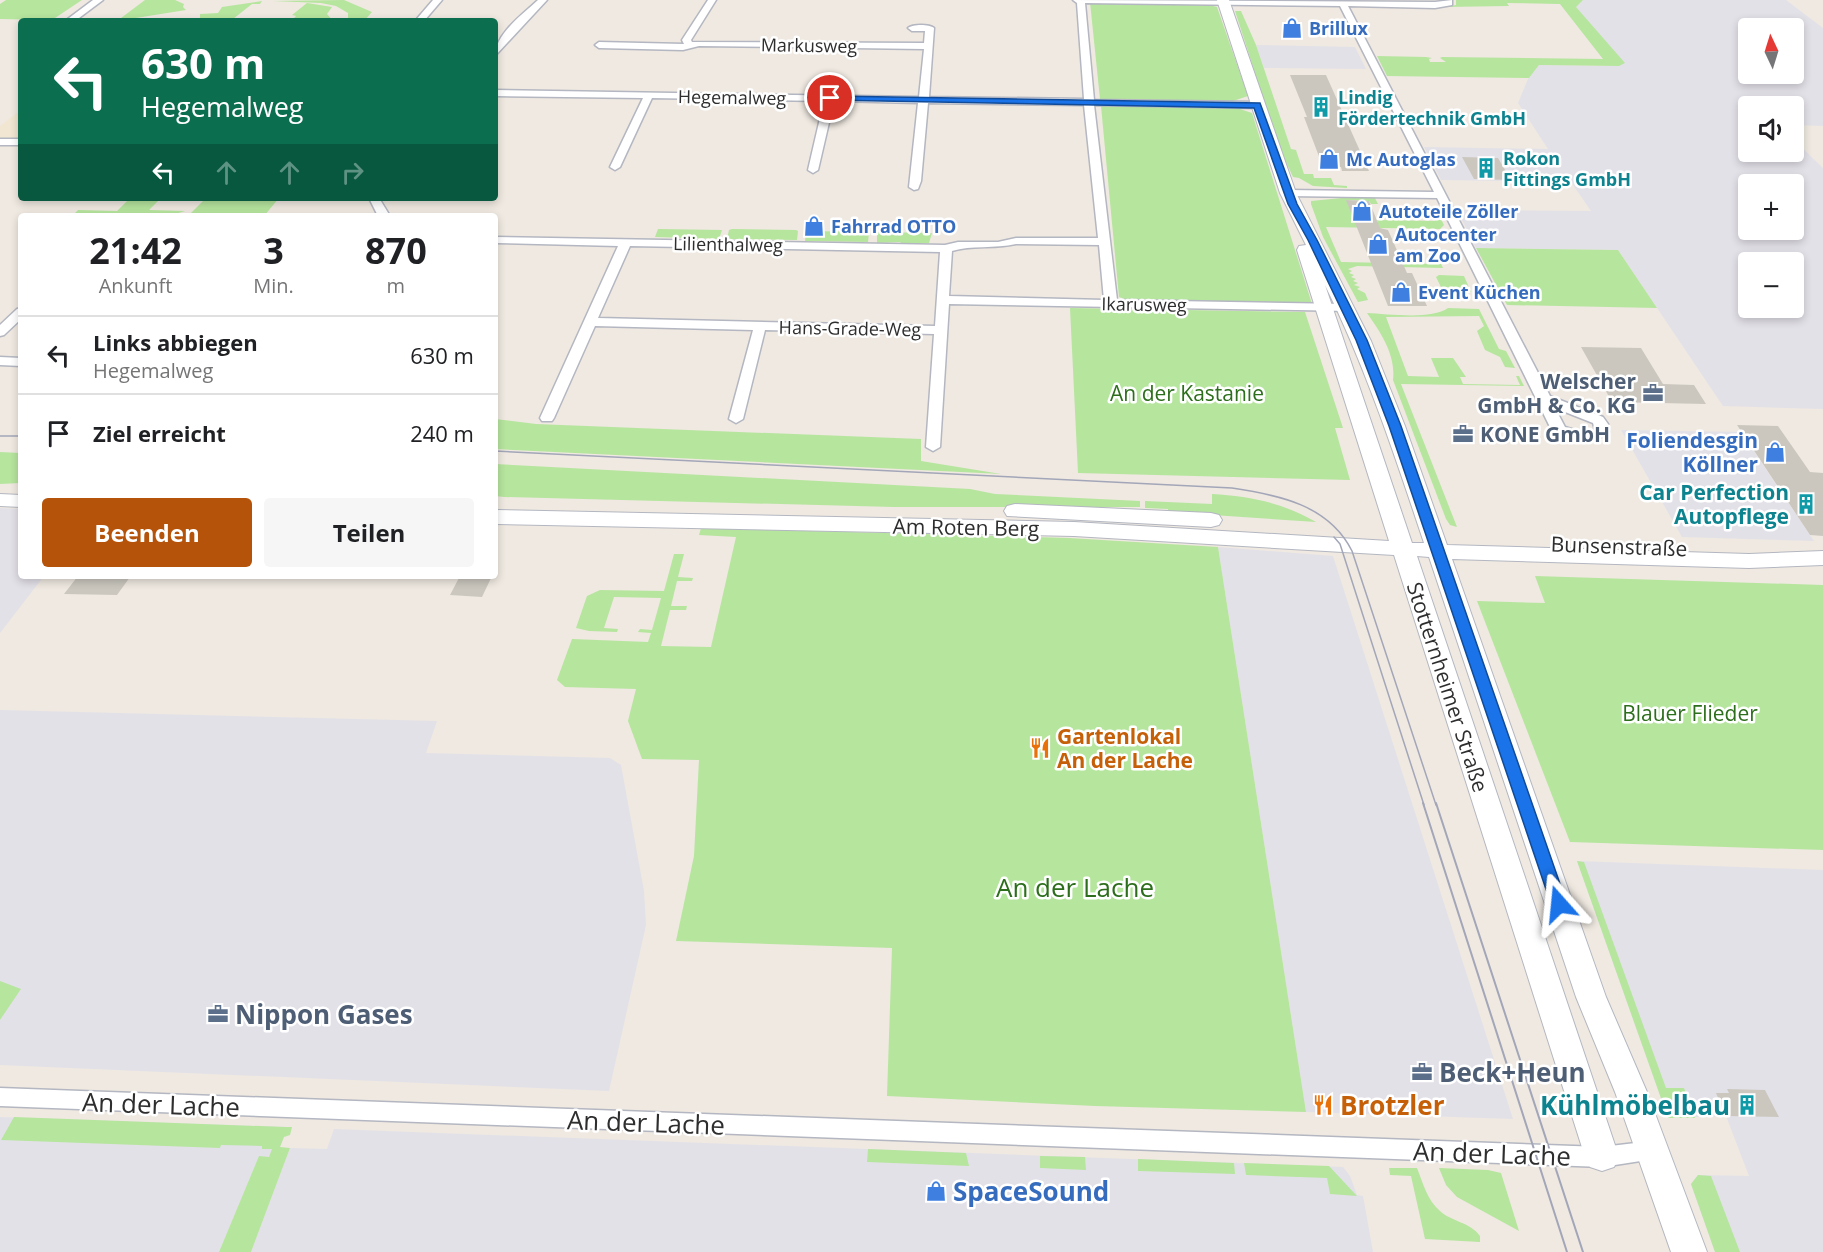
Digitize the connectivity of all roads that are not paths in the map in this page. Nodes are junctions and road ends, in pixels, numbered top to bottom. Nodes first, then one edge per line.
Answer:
1 (99, 0) edge
2 (438, 0) edge
3 (543, 0) edge
4 (712, 0) edge
5 (1079, 0) edge
6 (1418, 0) edge
7 (1448, 0) edge
8 (1224, 1) edge
9 (1343, 4) junction
10 (1406, 5) junction
11 (73, 18) edge
12 (422, 18) edge
13 (912, 28) dead end
14 (599, 45) dead end
15 (690, 45) junction
16 (928, 46) junction
17 (498, 48) edge
18 (498, 93) edge
19 (649, 95) junction
20 (830, 98) junction
21 (924, 100) junction
22 (1089, 102) junction
23 (1257, 105) junction
24 (0, 142) edge
25 (18, 142) edge
26 (615, 167) dead end
27 (813, 170) dead end
28 (914, 187) dead end
29 (1288, 193) junction
30 (1439, 195) junction
31 (1297, 216) junction
32 (498, 240) edge
33 (626, 242) junction
34 (1105, 242) junction
35 (946, 249) junction
36 (944, 300) junction
37 (1111, 303) junction
38 (1322, 307) junction
39 (1345, 308) junction
40 (18, 315) edge
41 (590, 322) junction
42 (760, 326) junction
43 (940, 330) junction
44 (0, 332) edge
45 (0, 361) edge
46 (18, 362) edge
47 (1545, 399) junction
48 (547, 418) dead end
49 (736, 419) dead end
50 (933, 447) dead end
51 (0, 492) edge
52 (18, 492) edge
53 (0, 500) edge
54 (18, 501) edge
55 (498, 504) edge
56 (498, 517) edge
57 (1401, 541) junction
58 (1435, 544) junction
59 (1814, 558) edge
60 (0, 1097) edge
61 (1652, 1150) junction
62 (1602, 1157) junction
63 (1689, 1252) edge

1 - 11 street
2 - 12 street
3 - 17 street
4 - 15 street
5 - 8 street
5 - 22 street
6 - 10 street
7 - 10 street
8 - 9 street
8 - 23 main road, Stotternheimer Straße
9 - 10 street
9 - 30 street
13 - 16 street
14 - 15 street, Markusweg
15 - 16 street, Markusweg
16 - 21 street
18 - 19 street, Hegemalweg
19 - 20 street, Hegemalweg
19 - 26 street
20 - 21 street, Hegemalweg
20 - 27 street
21 - 22 street, Hegemalweg
21 - 28 street
22 - 23 street, Hegemalweg
22 - 34 street
23 - 29 main road, Stotternheimer Straße
24 - 25 street
29 - 30 street
29 - 31 main road, Stotternheimer Straße
30 - 47 street
31 - 38 main road, Stotternheimer Straße
31 - 39 main road, Stotternheimer Straße
32 - 33 street, Lilienthalweg
33 - 35 street, Lilienthalweg
33 - 41 street
34 - 35 street, Lilienthalweg
34 - 37 street
35 - 36 street
36 - 37 street, Ikarusweg
36 - 43 street
37 - 38 street, Ikarusweg
38 - 39 street, Ikarusweg
38 - 57 main road, Stotternheimer Straße
39 - 58 main road, Stotternheimer Straße
40 - 44 street
41 - 42 street, Hans-Grade-Weg
41 - 48 street
42 - 43 street, Hans-Grade-Weg
42 - 49 street, Hans-Grade-Weg
43 - 50 street
45 - 46 street
47 - 47 street
51 - 52 main road
53 - 54 main road
55 - 57 main road, Am Roten Berg
56 - 57 main road, Am Roten Berg
57 - 58 main road, Am Roten Berg
57 - 62 main road, Stotternheimer Straße
58 - 59 main road, Bunsenstraße
58 - 61 main road, Stotternheimer Straße
60 - 62 street, An der Lache
61 - 62 street, An der Lache
61 - 63 main road, Stotternheimer Straße

